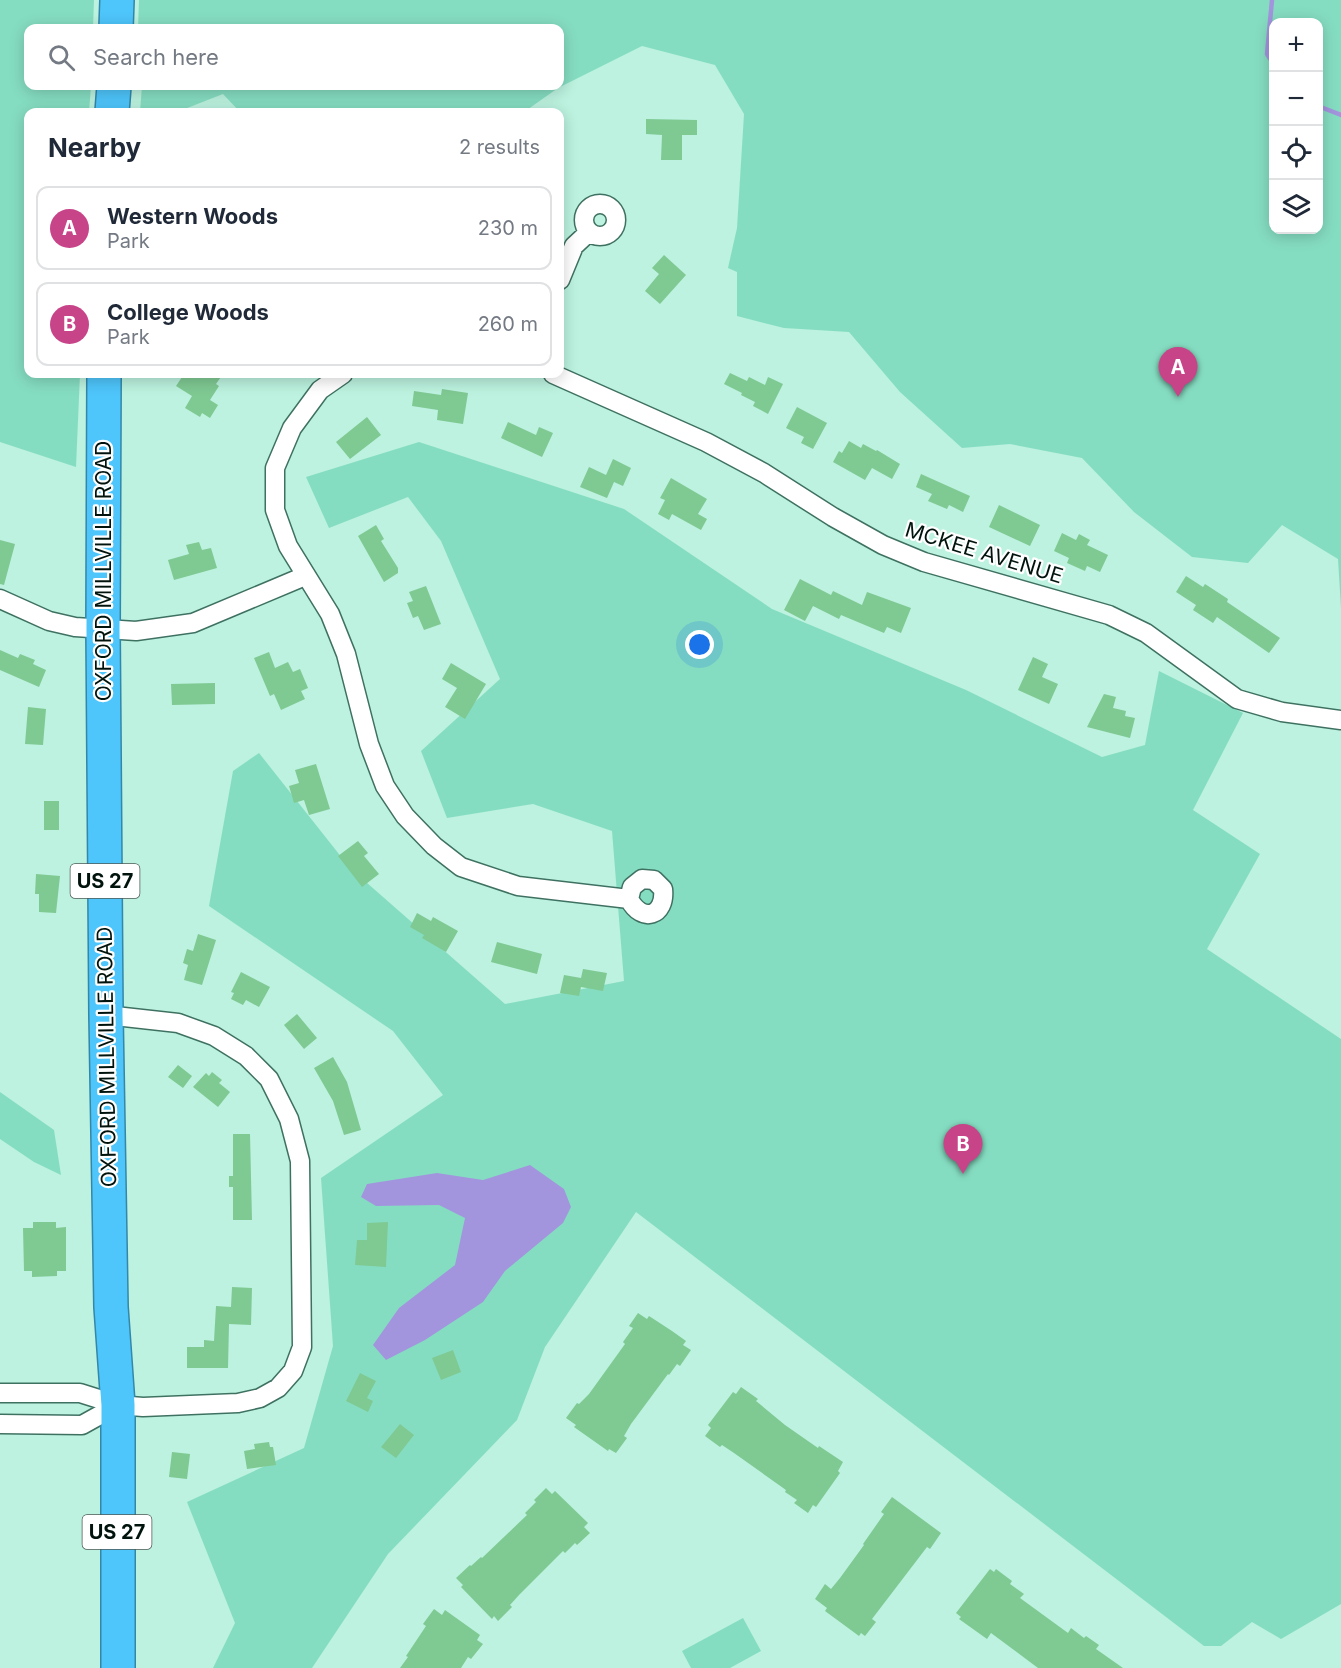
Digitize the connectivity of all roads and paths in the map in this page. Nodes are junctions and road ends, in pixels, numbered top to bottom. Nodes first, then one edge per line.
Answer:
1 (117, 0) edge
2 (116, 24) edge
3 (114, 90) edge
4 (112, 108) edge
5 (589, 232) dead end
6 (564, 270) edge
7 (104, 378) edge
8 (336, 378) edge
9 (563, 378) edge
10 (305, 576) junction
11 (0, 599) edge
12 (103, 630) junction
13 (1341, 720) edge
14 (629, 899) dead end
15 (106, 1015) junction
16 (0, 1393) edge
17 (118, 1406) junction
18 (0, 1424) edge
19 (118, 1668) edge

1 - 2 highway
3 - 4 highway
5 - 6 street
7 - 12 highway, OXFORD MILLVILLE ROAD / US 27
8 - 10 street
9 - 13 street, MCKEE AVENUE
10 - 12 street
10 - 14 street
11 - 12 street
12 - 15 highway, OXFORD MILLVILLE ROAD / US 27
15 - 17 highway, OXFORD MILLVILLE ROAD / US 27
15 - 17 street
16 - 17 street
17 - 18 street
17 - 19 highway, OXFORD MILLVILLE ROAD / US 27

